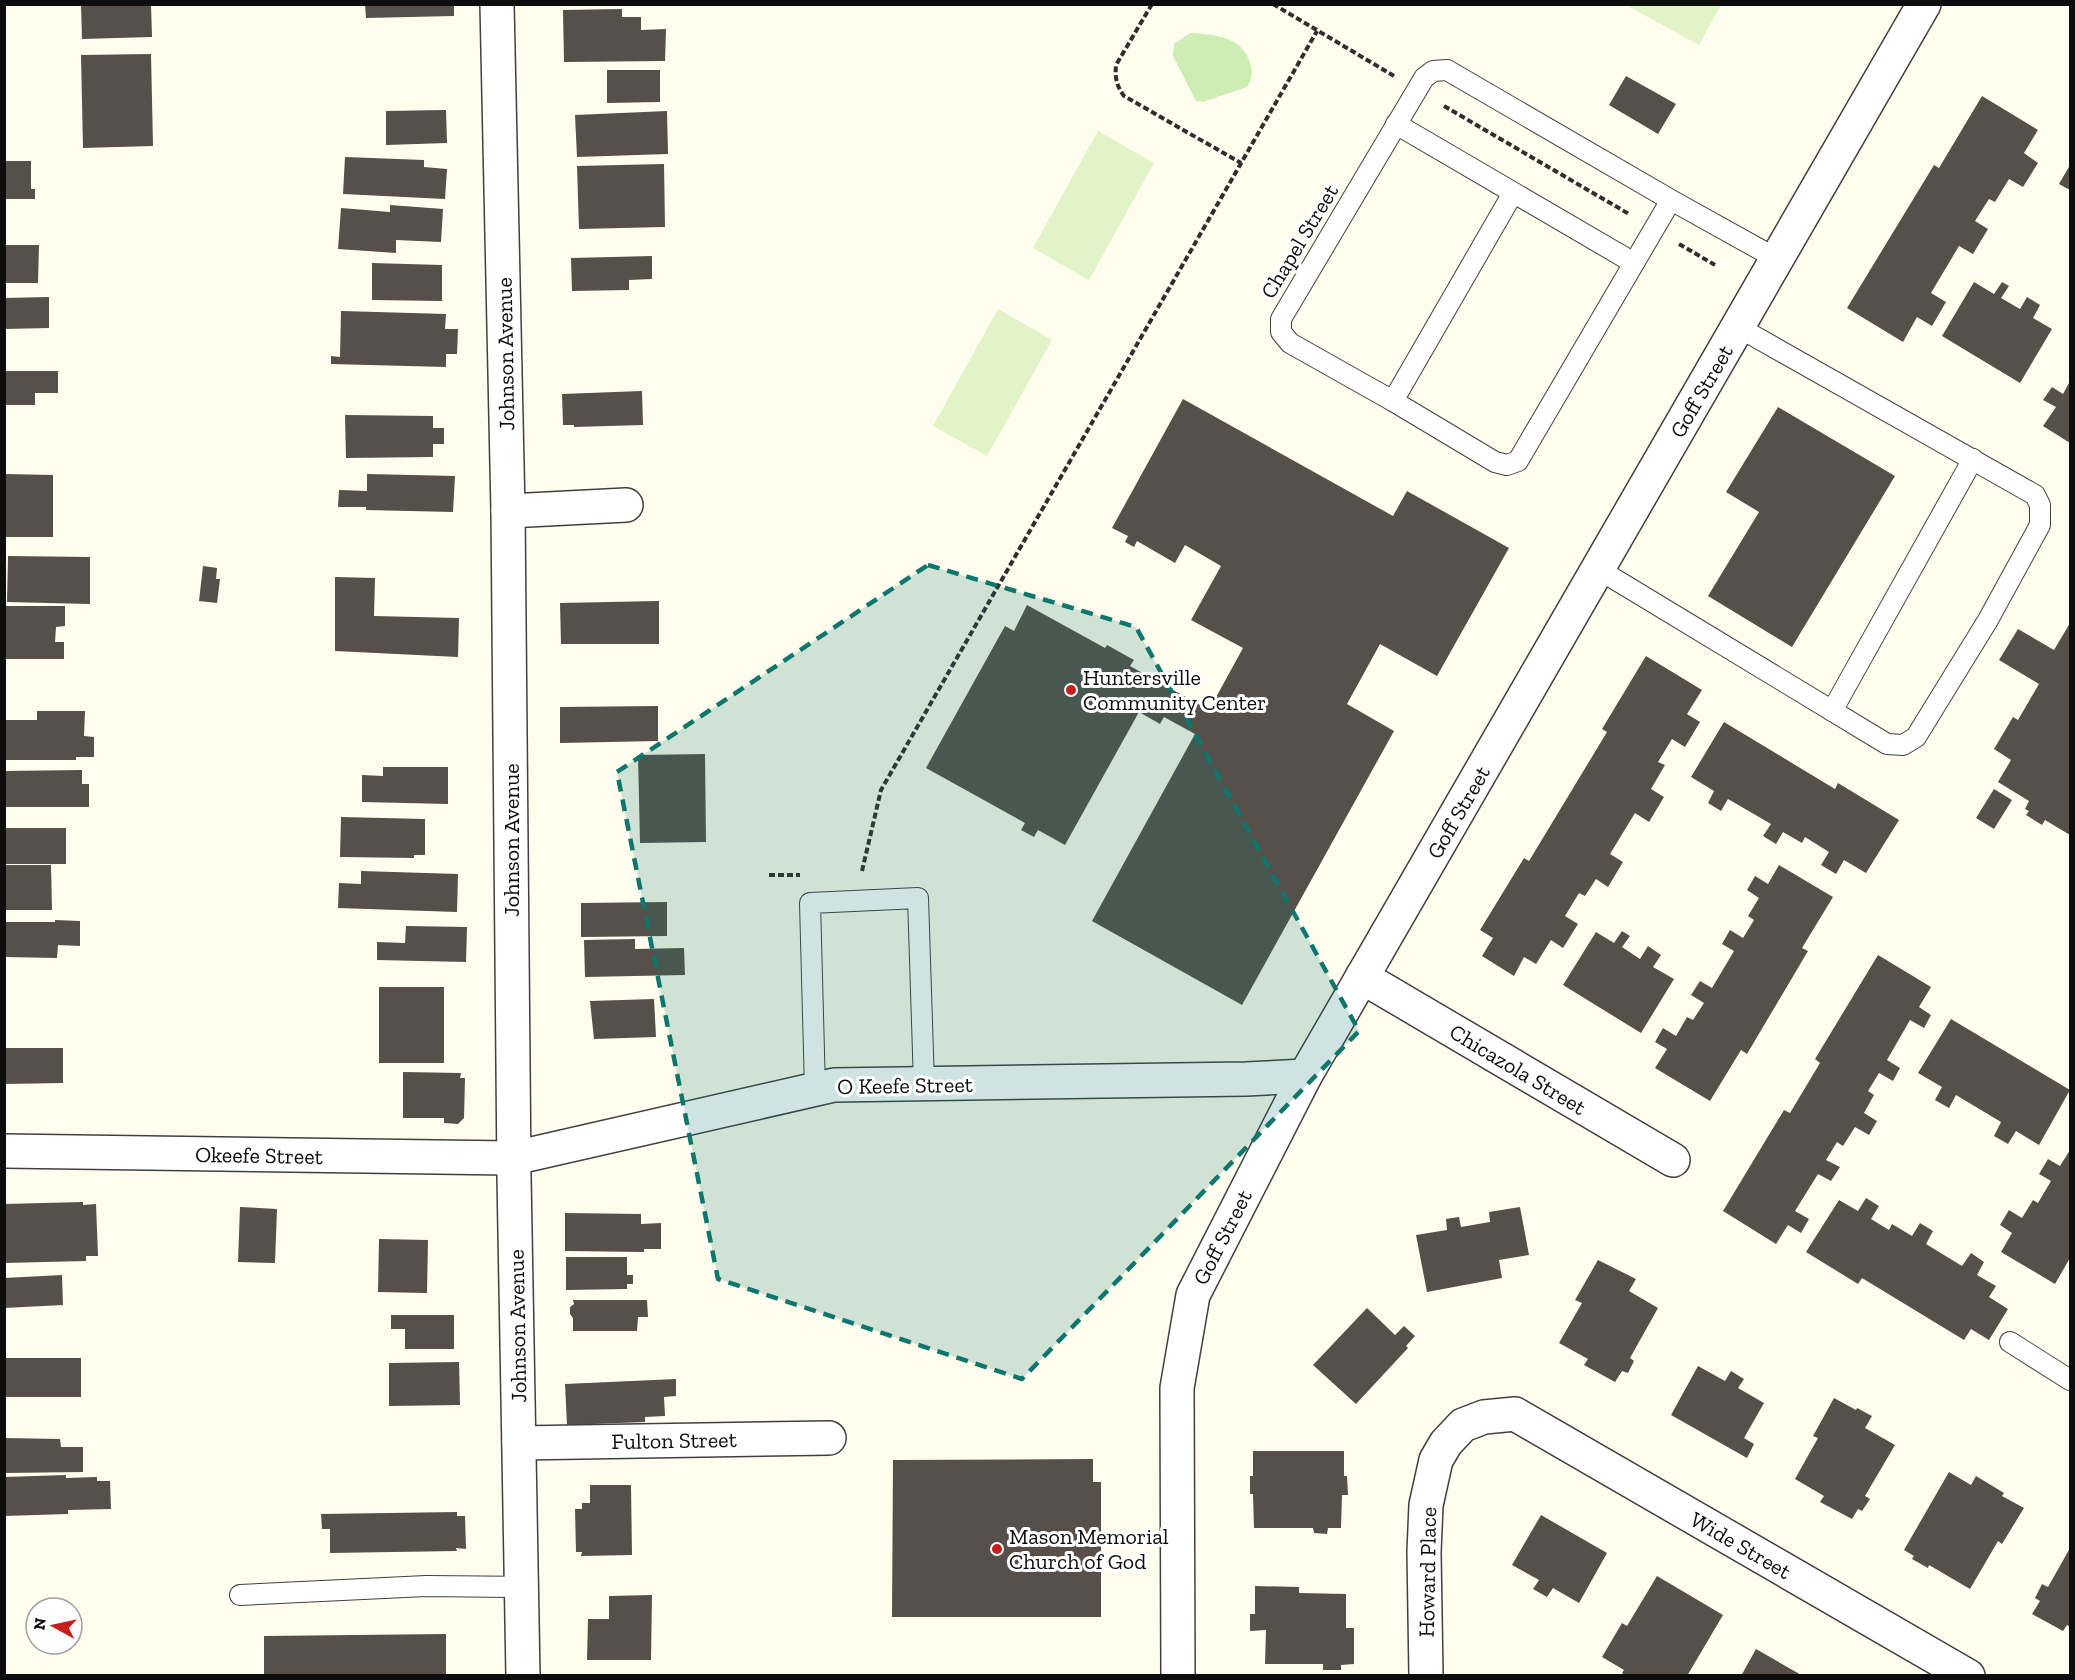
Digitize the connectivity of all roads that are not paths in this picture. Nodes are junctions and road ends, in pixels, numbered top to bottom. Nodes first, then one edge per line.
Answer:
1 (497, 4) edge
2 (1924, 4) edge
3 (1396, 124) junction
4 (1513, 193) junction
5 (1671, 200) junction
6 (1777, 259) junction
7 (1634, 263) junction
8 (1738, 327) junction
9 (1393, 401) junction
10 (1973, 459) junction
11 (626, 505) dead end
12 (508, 511) junction
13 (1598, 569) junction
14 (1832, 711) junction
15 (1362, 977) junction
16 (1305, 1076) junction
17 (924, 1083) junction
18 (815, 1089) junction
19 (4, 1151) edge
20 (514, 1158) junction
21 (1673, 1160) dead end
22 (2010, 1342) dead end
23 (2070, 1380) edge
24 (1515, 1414) joint
25 (829, 1438) dead end
26 (519, 1443) junction
27 (522, 1587) junction
28 (240, 1595) dead end
29 (523, 1676) edge
30 (1178, 1676) edge
31 (1426, 1676) edge
32 (1968, 1676) edge

1 - 12 street, Johnson Avenue
2 - 6 street, Goff Street
3 - 4 lane
3 - 5 lane, Chapel Street
3 - 9 lane, Chapel Street
4 - 7 lane
4 - 9 lane
5 - 6 lane, Chapel Street
5 - 7 lane, Chapel Street
6 - 8 street, Goff Street
7 - 9 lane, Chapel Street
8 - 10 lane
8 - 13 street, Goff Street
10 - 14 lane
10 - 14 lane
11 - 12 street
12 - 20 street, Johnson Avenue
13 - 14 lane
13 - 15 street, Goff Street
15 - 16 street, Goff Street
15 - 21 street, Chicazola Street
16 - 17 street, O Keefe Street
16 - 30 street, Goff Street
17 - 18 street, O Keefe Street
17 - 18 lane
18 - 20 street, O Keefe Street
19 - 20 street, Okeefe Street
20 - 26 street, Johnson Avenue
22 - 23 lane
24 - 31 street, Howard Place
24 - 32 street, Wide Street
25 - 26 street, Fulton Street
26 - 27 street, Johnson Avenue
27 - 28 lane
27 - 29 street, Johnson Avenue

